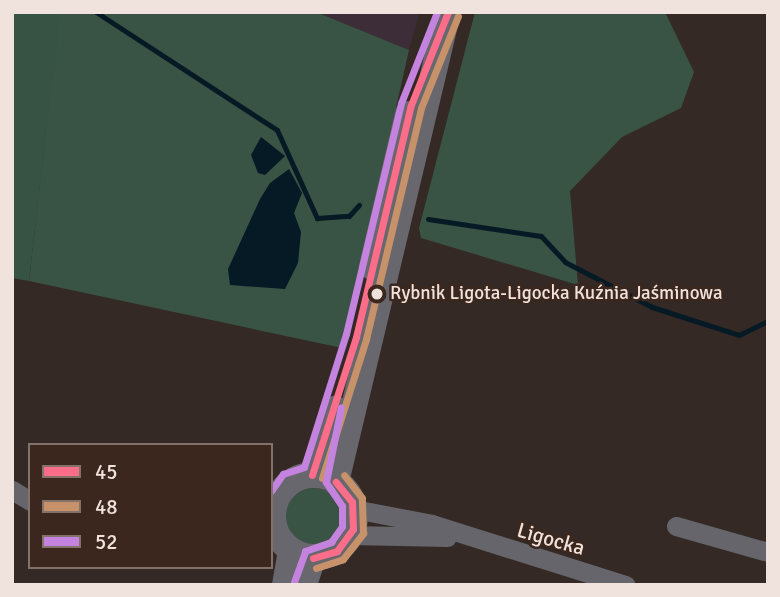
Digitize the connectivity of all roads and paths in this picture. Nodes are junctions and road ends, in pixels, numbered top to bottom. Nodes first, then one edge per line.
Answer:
1 (448, 12) edge
2 (324, 478) junction
3 (12, 490) edge
4 (28, 500) edge
5 (273, 506) edge
6 (273, 510) edge
7 (352, 522) junction
8 (676, 526) dead end
9 (288, 545) edge
10 (768, 552) edge
11 (285, 585) edge
12 (304, 585) edge
13 (626, 585) edge

1 - 2 main road
2 - 5 main road
2 - 7 main road
3 - 4 street
6 - 9 main road
7 - 9 main road
7 - 13 street, Ligocka
8 - 10 street
9 - 11 main road
9 - 12 main road

